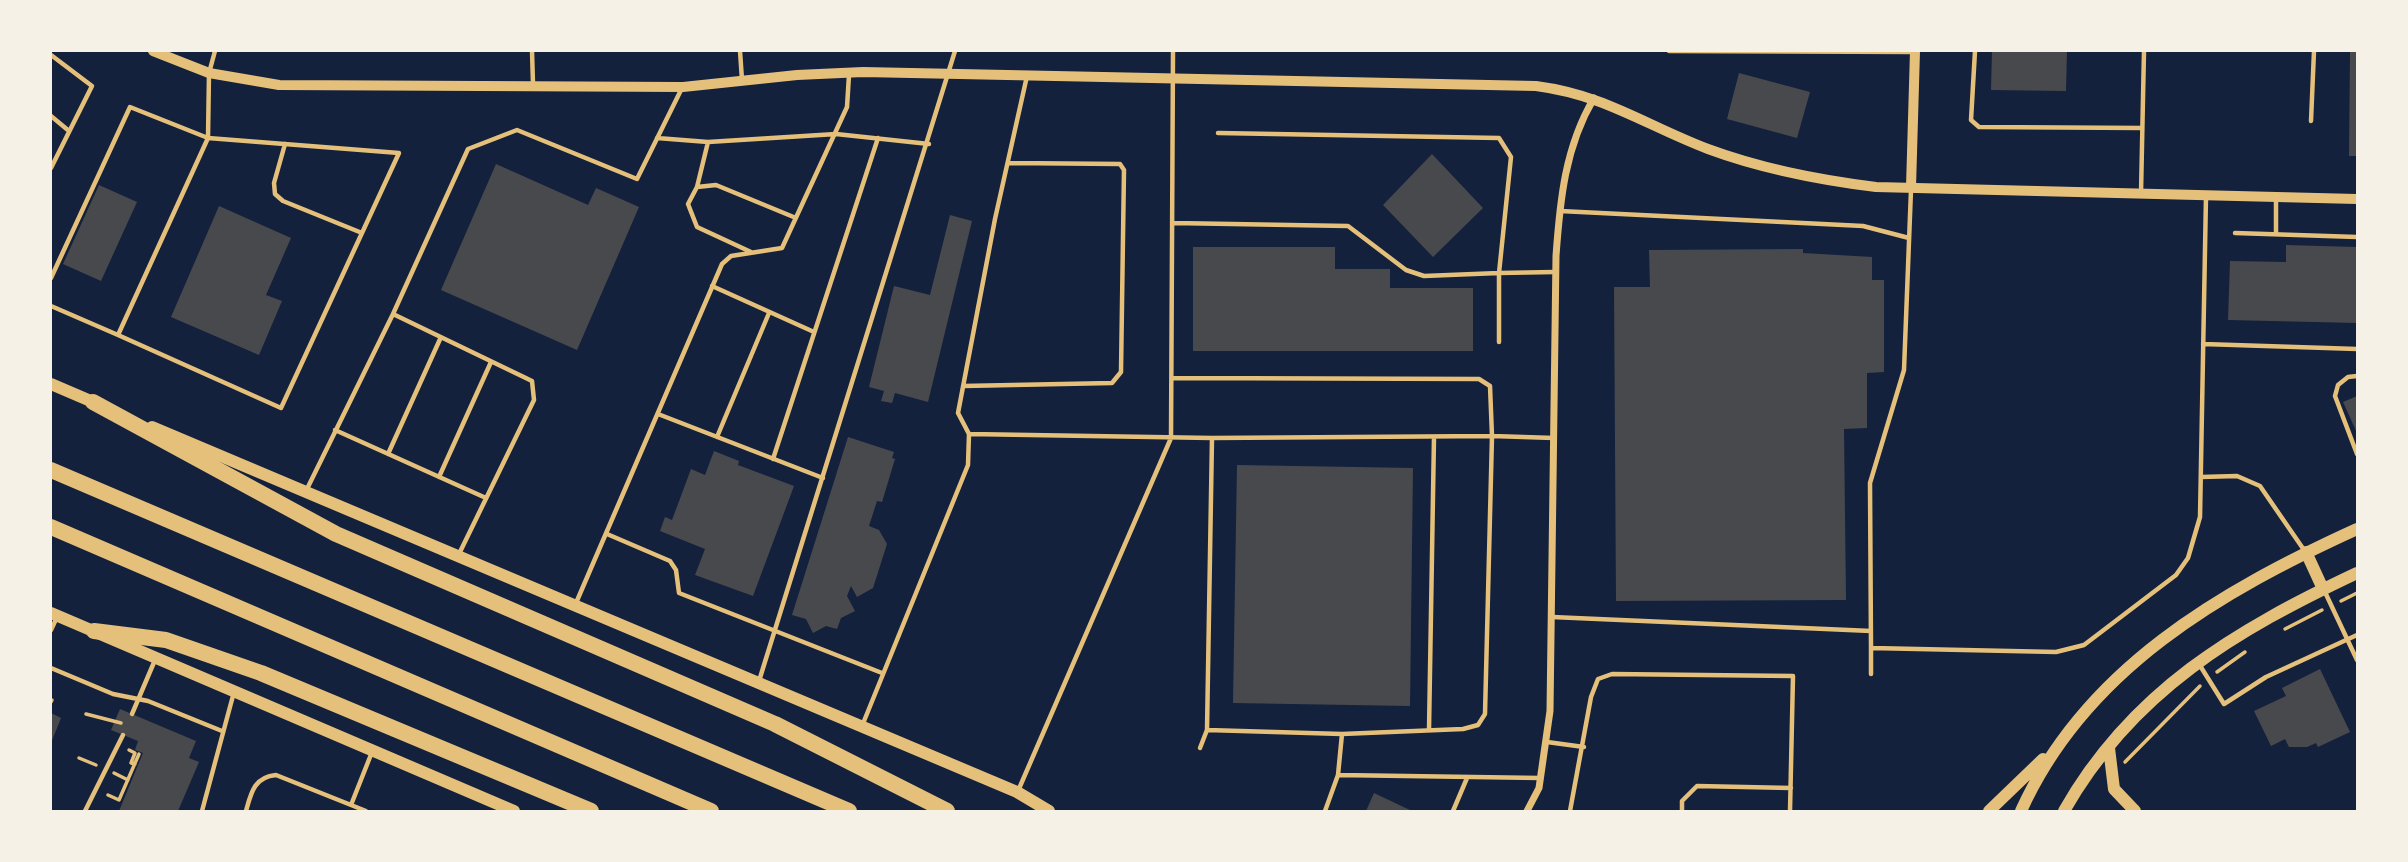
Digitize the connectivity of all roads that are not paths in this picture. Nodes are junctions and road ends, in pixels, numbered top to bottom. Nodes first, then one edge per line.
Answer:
1 (153, 51) edge
2 (215, 51) edge
3 (532, 51) edge
4 (740, 51) edge
5 (956, 51) edge
6 (1173, 51) edge
7 (1669, 51) edge
8 (1975, 51) edge
9 (2144, 51) edge
10 (2314, 51) edge
11 (1878, 52) edge
12 (1915, 52) edge
13 (51, 55) edge
14 (209, 73) junction
15 (850, 73) junction
16 (947, 74) junction
17 (1028, 75) junction
18 (1173, 78) junction
19 (743, 80) junction
20 (533, 84) junction
21 (683, 87) junction
22 (1594, 98) junction
23 (51, 116) edge
24 (2311, 121) dead end
25 (2142, 128) junction
26 (69, 131) junction
27 (1218, 133) dead end
28 (836, 134) junction
29 (208, 138) junction
30 (657, 138) junction
31 (878, 138) junction
32 (708, 142) junction
33 (285, 144) junction
34 (929, 144) junction
35 (1009, 163) junction
36 (51, 168) edge
37 (697, 187) junction
38 (1912, 187) junction
39 (2141, 194) junction
40 (2206, 195) junction
41 (2276, 197) junction
42 (2357, 199) edge
43 (1560, 211) junction
44 (796, 218) junction
45 (1172, 223) junction
46 (362, 233) junction
47 (2235, 233) dead end
48 (2276, 234) junction
49 (2357, 237) edge
50 (1909, 238) junction
51 (754, 253) junction
52 (1556, 272) junction
53 (1499, 273) junction
54 (51, 278) edge
55 (712, 286) junction
56 (51, 306) edge
57 (769, 313) junction
58 (393, 314) junction
59 (814, 332) junction
60 (118, 335) junction
61 (441, 337) junction
62 (1499, 342) dead end
63 (2203, 344) junction
64 (2357, 349) edge
65 (491, 362) junction
66 (2357, 376) edge
67 (1172, 379) junction
68 (51, 384) edge
69 (963, 386) junction
70 (93, 402) junction
71 (658, 414) junction
72 (335, 430) junction
73 (969, 434) junction
74 (1492, 436) junction
75 (1434, 437) junction
76 (717, 438) junction
77 (1171, 438) junction
78 (1212, 438) junction
79 (1555, 438) junction
80 (388, 454) junction
81 (2357, 454) edge
82 (773, 459) junction
83 (51, 470) edge
84 (439, 477) junction
85 (2201, 477) junction
86 (823, 478) junction
87 (306, 492) junction
88 (486, 498) junction
89 (51, 527) edge
90 (2357, 529) edge
91 (607, 534) junction
92 (2306, 552) junction
93 (459, 555) junction
94 (2357, 573) edge
95 (2323, 589) junction
96 (576, 604) junction
97 (54, 614) edge
98 (1552, 617) junction
99 (51, 629) edge
100 (94, 631) junction
101 (1871, 631) junction
102 (772, 633) junction
103 (2357, 635) edge
104 (2347, 639) junction
105 (1871, 648) junction
106 (156, 658) junction
107 (2357, 660) edge
108 (2197, 661) junction
109 (51, 668) edge
110 (882, 673) junction
111 (1871, 674) dead end
112 (759, 682) junction
113 (234, 691) junction
114 (138, 699) junction
115 (132, 714) dead end
116 (862, 726) junction
117 (1207, 730) junction
118 (1429, 730) junction
119 (222, 731) junction
120 (1342, 734) junction
121 (123, 735) dead end
122 (2061, 741) junction
123 (1547, 742) junction
124 (1584, 747) junction
125 (1200, 748) dead end
126 (2109, 748) junction
127 (373, 751) junction
128 (1338, 775) junction
129 (1467, 778) junction
130 (1540, 778) junction
131 (1791, 788) junction
132 (1017, 792) junction
133 (351, 805) junction
134 (85, 811) edge
135 (202, 811) edge
136 (246, 811) edge
137 (366, 811) edge
138 (514, 811) edge
139 (591, 811) edge
140 (711, 811) edge
141 (849, 811) edge
142 (947, 811) edge
143 (1049, 811) edge
144 (1325, 811) edge
145 (1453, 811) edge
146 (1527, 811) edge
147 (1570, 811) edge
148 (1682, 811) edge
149 (1790, 811) edge
150 (1989, 811) edge
151 (2021, 811) edge
152 (2064, 811) edge
153 (2135, 811) edge

1 - 14 street
2 - 14 lane
3 - 20 lane
4 - 19 lane
5 - 16 lane
6 - 18 lane
7 - 11 lane
8 - 25 lane
9 - 25 lane
10 - 24 lane
11 - 12 lane
12 - 38 street
13 - 26 lane
14 - 20 street
14 - 29 lane
15 - 16 street
15 - 19 street
15 - 28 lane
16 - 17 street
16 - 34 lane
17 - 18 street
17 - 35 lane
18 - 22 street
18 - 45 lane
19 - 21 street
20 - 21 street
21 - 30 lane
22 - 38 street
22 - 43 street
23 - 26 lane
25 - 39 lane
26 - 36 lane
27 - 53 lane
28 - 31 lane
28 - 32 lane
28 - 44 lane
29 - 33 lane
29 - 54 lane
29 - 60 lane
30 - 32 lane
30 - 58 lane
31 - 34 lane
31 - 59 lane
32 - 37 lane
33 - 46 lane
33 - 46 lane
34 - 86 lane
35 - 69 lane
35 - 69 lane
37 - 44 lane
37 - 51 lane
38 - 39 street
38 - 50 lane
39 - 40 street
40 - 41 street
40 - 63 lane
41 - 42 street
41 - 48 lane
43 - 50 lane
43 - 52 street
44 - 51 lane
45 - 53 lane
45 - 67 lane
46 - 60 lane
47 - 48 lane
48 - 49 lane
50 - 101 lane
51 - 55 lane
52 - 53 lane
52 - 79 street
53 - 62 lane
55 - 57 lane
55 - 71 lane
56 - 60 lane
57 - 59 lane
57 - 76 lane
58 - 61 lane
58 - 72 lane
59 - 82 lane
61 - 65 lane
61 - 80 lane
63 - 64 lane
63 - 85 lane
65 - 84 lane
65 - 88 lane
66 - 81 lane
67 - 74 lane
67 - 77 lane
68 - 70 main road
69 - 73 lane
70 - 87 main road
70 - 142 highway
71 - 76 lane
71 - 91 lane
72 - 80 lane
72 - 87 lane
73 - 77 lane
73 - 110 lane
74 - 75 lane
74 - 79 lane
74 - 118 lane
75 - 78 lane
75 - 118 lane
76 - 82 lane
77 - 78 lane
77 - 132 lane
78 - 117 lane
79 - 98 street
80 - 84 lane
82 - 86 lane
83 - 141 highway
84 - 88 lane
85 - 92 lane
85 - 105 lane
86 - 102 lane
87 - 93 main road
88 - 93 lane
89 - 140 highway
90 - 92 main road
91 - 96 lane
91 - 102 lane
92 - 95 main road
92 - 122 main road
93 - 96 main road
94 - 95 main road
95 - 104 lane
95 - 108 main road
96 - 112 main road
97 - 99 lane
97 - 100 main road
98 - 101 lane
98 - 123 street
100 - 106 main road
100 - 139 highway
101 - 105 lane
102 - 110 lane
102 - 112 lane
103 - 104 lane
104 - 107 lane
104 - 108 lane
105 - 111 lane
106 - 113 main road
106 - 114 lane
108 - 126 main road
109 - 114 lane
110 - 116 lane
112 - 116 main road
113 - 119 lane
113 - 127 main road
114 - 115 lane
114 - 119 lane
116 - 132 main road
117 - 120 lane
117 - 125 lane
118 - 120 lane
119 - 135 lane
120 - 128 lane
121 - 134 lane
122 - 150 main road
122 - 151 main road
123 - 124 lane
123 - 130 street
124 - 131 lane
124 - 147 lane
126 - 152 main road
126 - 153 main road
127 - 133 lane
127 - 138 main road
128 - 129 lane
128 - 144 lane
129 - 130 lane
129 - 145 lane
130 - 146 street
131 - 148 lane
131 - 149 lane
132 - 143 main road
133 - 136 lane
133 - 137 lane

